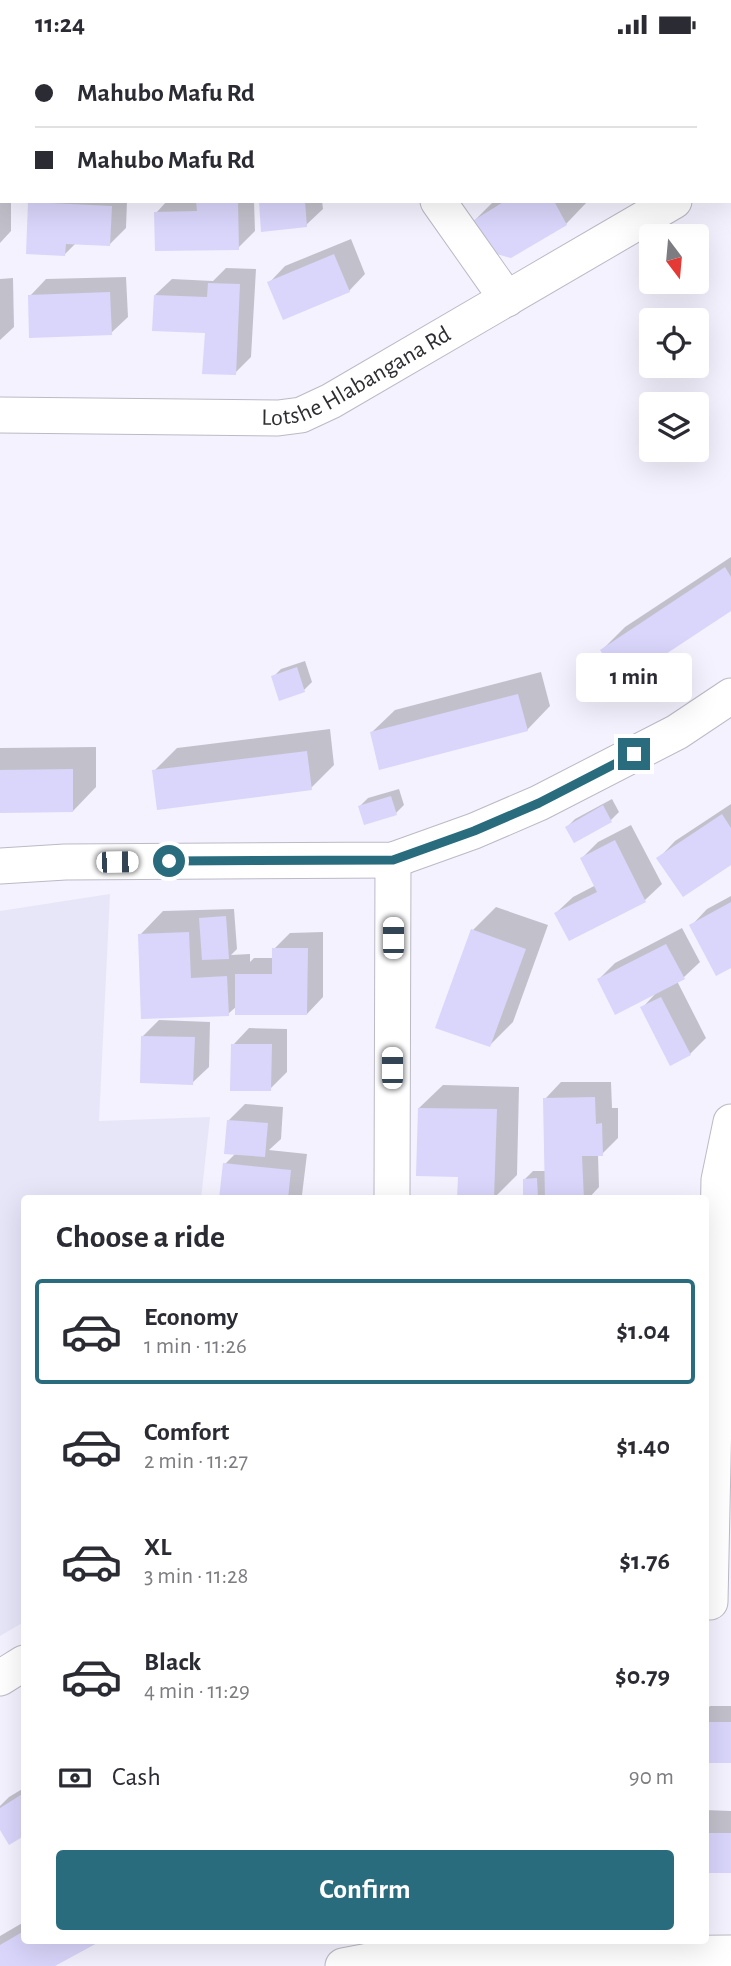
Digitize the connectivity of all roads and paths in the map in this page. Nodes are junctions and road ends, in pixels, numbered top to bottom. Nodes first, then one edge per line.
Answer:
1 (440, 203) edge
2 (671, 203) edge
3 (507, 299) junction
4 (0, 415) edge
5 (731, 696) edge
6 (393, 860) junction
7 (0, 866) edge
8 (731, 1122) edge
9 (391, 1195) edge
10 (715, 1602) edge
11 (21, 1665) edge
12 (0, 1678) edge
13 (395, 1948) edge
14 (731, 1953) edge
15 (343, 1966) edge

1 - 3 street
2 - 3 street, Lotshe Hlabangana Rd
3 - 4 street, Lotshe Hlabangana Rd
5 - 6 street
6 - 7 street
6 - 9 street
8 - 10 street
11 - 12 street
13 - 14 street
13 - 15 street

